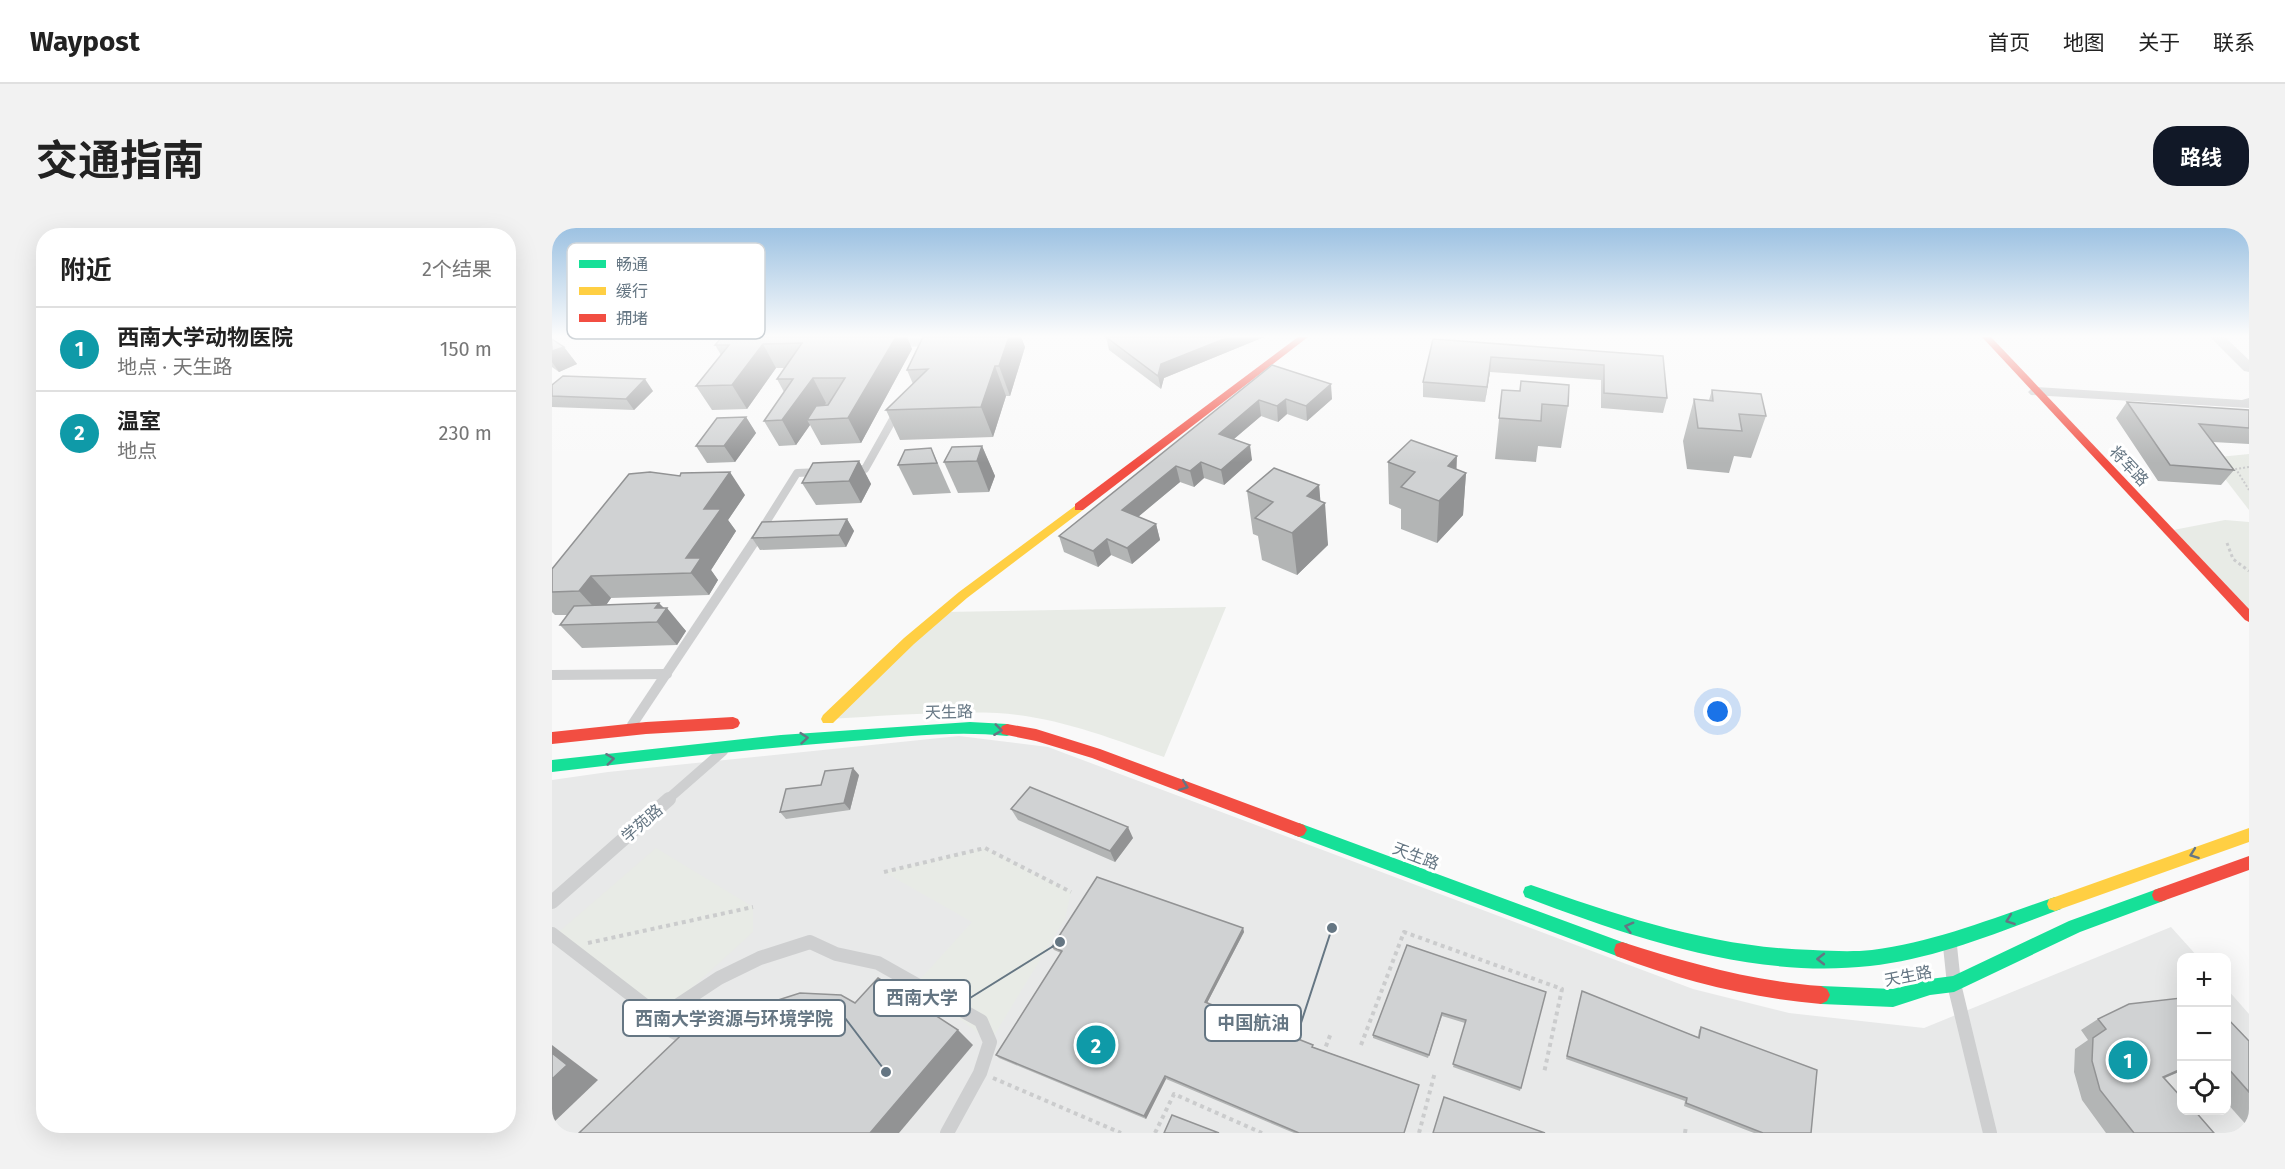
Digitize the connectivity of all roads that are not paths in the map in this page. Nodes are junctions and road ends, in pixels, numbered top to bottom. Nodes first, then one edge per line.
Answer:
1 (1247, 379) edge
2 (2024, 379) edge
3 (2036, 392) junction
4 (904, 401) edge
5 (2249, 403) edge
6 (831, 471) edge
7 (843, 471) edge
8 (2249, 617) edge
9 (667, 674) junction
10 (552, 675) edge
11 (978, 713) dead end
12 (926, 715) dead end
13 (850, 718) dead end
14 (748, 723) dead end
15 (629, 730) junction
16 (552, 738) edge
17 (731, 744) junction
18 (552, 766) edge
19 (2249, 834) edge
20 (2249, 863) edge
21 (1516, 887) dead end
22 (552, 902) edge
23 (552, 934) edge
24 (1951, 941) junction
25 (1953, 984) junction
26 (660, 1017) junction
27 (681, 1036) edge
28 (947, 1133) edge
29 (1990, 1133) edge

1 - 13 main road
2 - 3 main road, 将军路
3 - 5 street
3 - 8 main road, 将军路
4 - 7 lane
6 - 9 lane
9 - 10 lane
9 - 15 lane
11 - 12 main road, 天生路
14 - 15 main road
15 - 16 main road
18 -> 17 main road, 天生路
17 - 22 lane, 学苑路
17 -> 25 main road, 天生路
19 -> 24 main road, 天生路
20 - 25 main road, 天生路
24 -> 21 main road, 天生路
23 - 26 lane
24 - 25 lane
25 - 29 lane
26 - 27 street
26 - 28 lane

